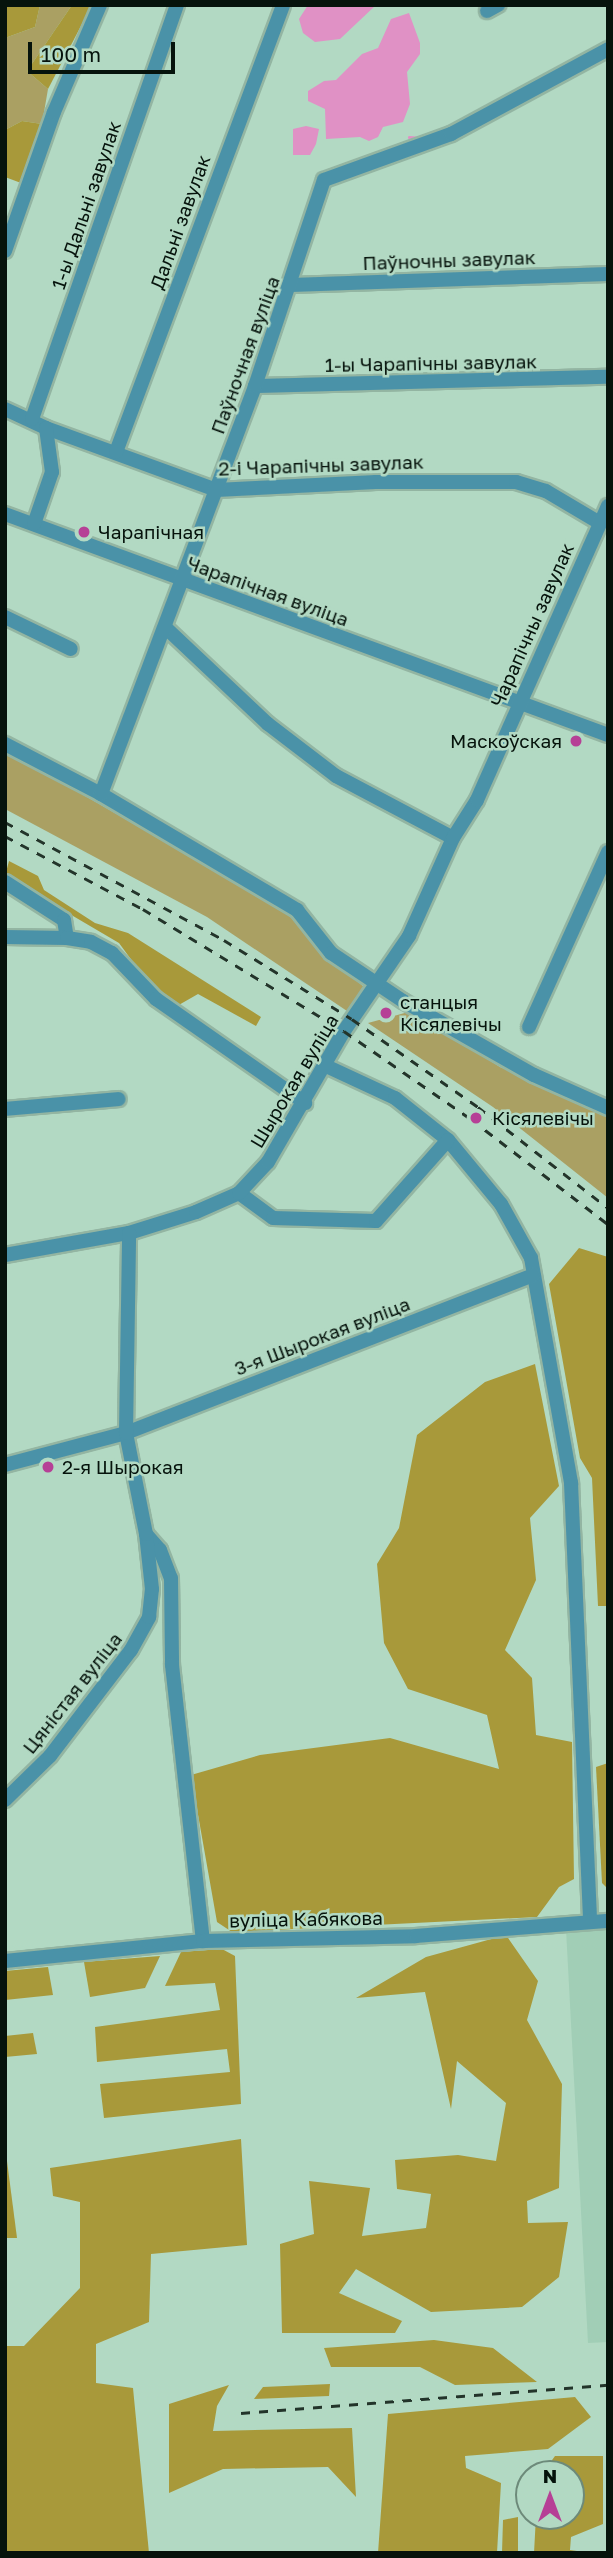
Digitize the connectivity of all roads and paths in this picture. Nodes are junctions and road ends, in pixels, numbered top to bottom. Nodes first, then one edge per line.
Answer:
1 (100, 5) edge
2 (177, 5) edge
3 (283, 5) edge
4 (608, 49) edge
5 (5, 251) edge
6 (608, 274) edge
7 (291, 285) junction
8 (608, 377) edge
9 (255, 386) junction
10 (5, 409) edge
11 (32, 418) junction
12 (46, 429) junction
13 (116, 452) junction
14 (216, 490) junction
15 (608, 506) edge
16 (5, 514) edge
17 (600, 523) junction
18 (34, 524) junction
19 (183, 581) junction
20 (5, 617) edge
21 (166, 628) junction
22 (71, 649) dead end
23 (518, 703) junction
24 (608, 736) edge
25 (5, 744) edge
26 (101, 794) junction
27 (453, 838) junction
28 (608, 852) edge
29 (5, 883) edge
30 (5, 937) edge
31 (67, 939) junction
32 (378, 984) junction
33 (529, 1027) dead end
34 (326, 1066) junction
35 (119, 1099) dead end
36 (305, 1103) junction
37 (608, 1108) edge
38 (5, 1109) edge
39 (448, 1140) junction
40 (239, 1193) junction
41 (129, 1233) junction
42 (5, 1255) edge
43 (533, 1275) junction
44 (126, 1433) junction
45 (5, 1465) edge
46 (146, 1534) junction
47 (5, 1800) edge
48 (608, 1921) edge
49 (590, 1922) junction
50 (203, 1941) junction
51 (5, 1961) edge

1 - 5 street
2 - 11 street, 1-ы Дальні завулак
3 - 13 street, Дальні завулак
4 - 7 street, Паўночная вуліца
6 - 7 street, Паўночны завулак
7 - 9 street, Паўночная вуліца
8 - 9 street, 1-ы Чарапічны завулак
9 - 14 street, Паўночная вуліца
10 - 11 street, 2-і Чарапічны завулак
11 - 12 street, 2-і Чарапічны завулак
12 - 13 street, 2-і Чарапічны завулак
12 - 18 street
13 - 14 street, 2-і Чарапічны завулак
14 - 17 street, 2-і Чарапічны завулак
14 - 19 street, Паўночная вуліца
15 - 17 street, Чарапічны завулак
16 - 18 street, Чарапічная вуліца
17 - 23 street, Чарапічны завулак
18 - 19 street, Чарапічная вуліца
19 - 21 street, Паўночная вуліца
19 - 23 street, Чарапічная вуліца
20 - 22 street
21 - 26 street, Паўночная вуліца
21 - 27 street
23 - 24 street, Чарапічная вуліца
23 - 27 street, Чарапічны завулак
25 - 26 street
26 - 32 street
27 - 32 street, Чарапічны завулак
28 - 33 street
29 - 31 street
30 - 31 street
31 - 36 street
32 - 34 street, Шырокая вуліца
32 - 37 street
34 - 36 street, Шырокая вуліца
34 - 39 street
35 - 38 street
36 - 40 street, Шырокая вуліца
39 - 40 street
39 - 43 street
40 - 41 street, Шырокая вуліца
41 - 42 street, Шырокая вуліца
41 - 44 street, Цяністая вуліца
43 - 44 street, 3-я Шырокая вуліца
43 - 49 street
44 - 45 street, 3-я Шырокая вуліца
44 - 46 street, Цяністая вуліца
46 - 47 street, Цяністая вуліца
46 - 50 street
48 - 49 street, вуліца Кабякова
49 - 50 street, вуліца Кабякова
50 - 51 street, вуліца Кабякова

